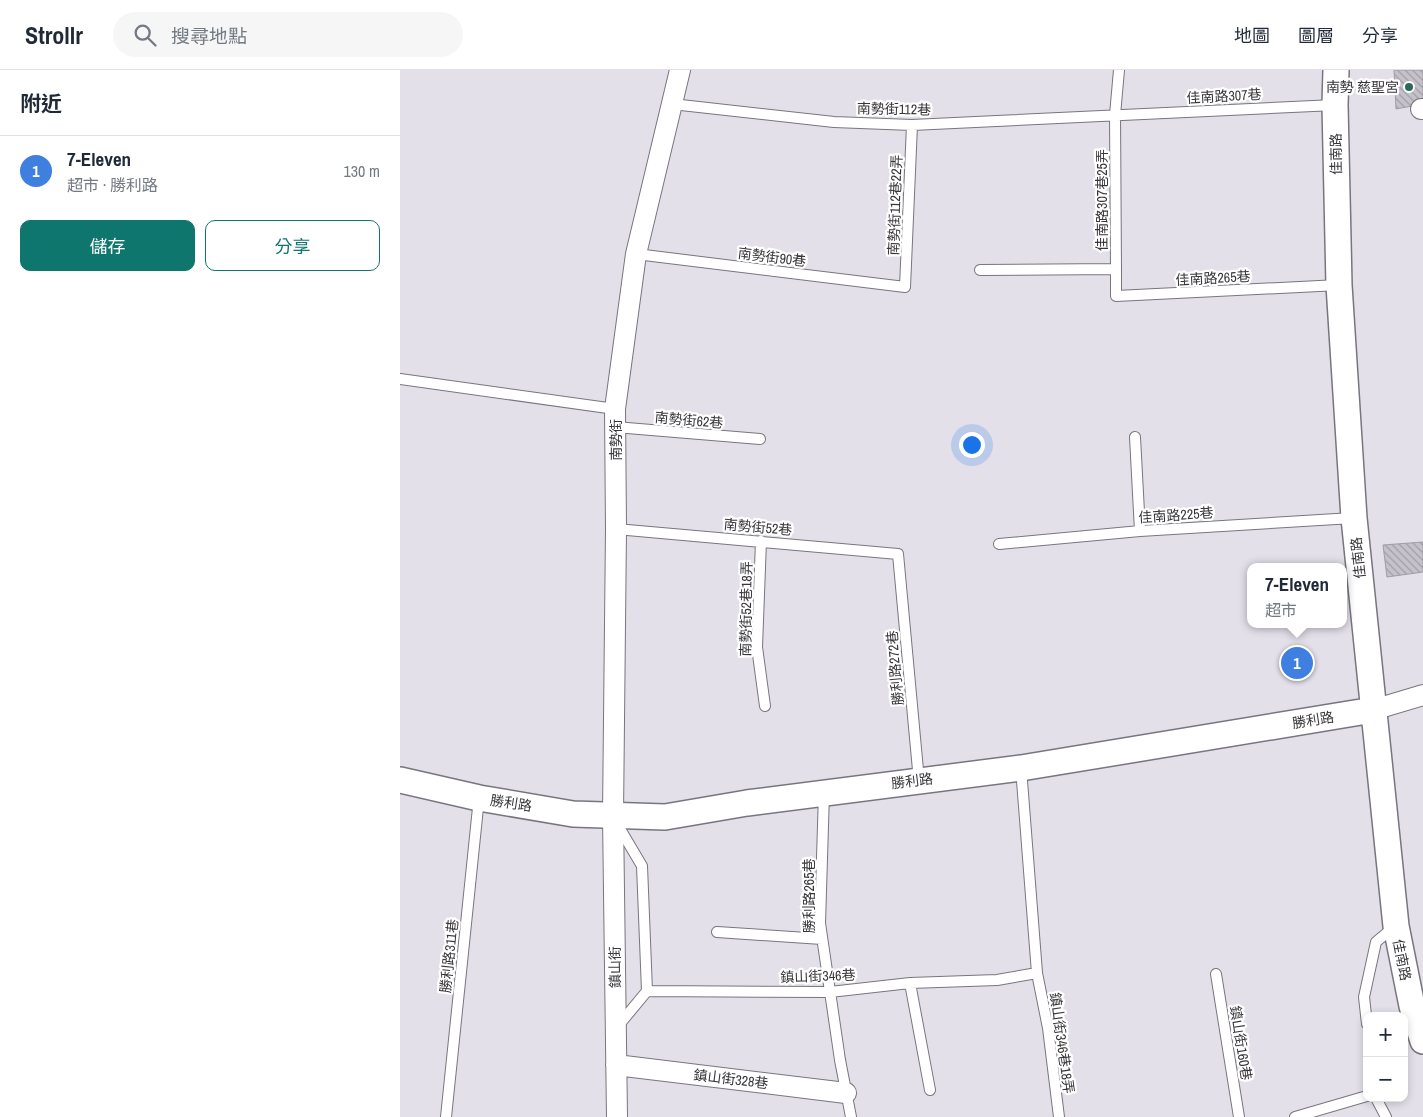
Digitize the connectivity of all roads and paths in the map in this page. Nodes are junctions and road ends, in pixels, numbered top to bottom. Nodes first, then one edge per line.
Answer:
1 (680, 70) edge
2 (1119, 70) edge
3 (1336, 70) edge
4 (672, 104) junction
5 (1335, 105) junction
6 (1115, 114) junction
7 (912, 124) junction
8 (636, 254) junction
9 (1116, 269) junction
10 (980, 270) dead end
11 (1339, 285) junction
12 (905, 287) joint
13 (400, 379) edge
14 (615, 418) junction
15 (1135, 437) dead end
16 (760, 439) dead end
17 (1354, 518) junction
18 (616, 528) junction
19 (1140, 531) junction
20 (761, 541) junction
21 (999, 544) dead end
22 (898, 554) joint
23 (1423, 695) edge
24 (765, 706) dead end
25 (1373, 710) junction
26 (1021, 768) junction
27 (400, 780) edge
28 (919, 780) junction
29 (824, 792) junction
30 (479, 798) junction
31 (613, 816) junction
32 (1396, 926) junction
33 (716, 932) dead end
34 (822, 939) junction
35 (1037, 973) junction
36 (1216, 974) dead end
37 (910, 983) junction
38 (647, 991) junction
39 (830, 992) junction
40 (1366, 1012) edge
41 (616, 1028) junction
42 (1423, 1041) edge
43 (616, 1065) junction
44 (930, 1090) dead end
45 (846, 1094) junction
46 (1363, 1097) edge
47 (1378, 1102) edge
48 (446, 1117) edge
49 (617, 1117) edge
50 (851, 1117) edge
51 (1059, 1117) edge
52 (1239, 1117) edge
53 (1295, 1117) edge
54 (1386, 1117) edge

1 - 4 street, 南勢街
2 - 6 lane, 佳南路307巷25弄
3 - 5 street, 佳南路
4 - 7 lane, 南勢街112巷
4 - 8 street, 南勢街
5 - 6 lane, 佳南路307巷
5 - 11 street, 佳南路
6 - 7 lane, 南勢街112巷
6 - 9 lane, 佳南路307巷25弄
7 - 12 lane, 南勢街112巷22弄
8 - 12 lane, 南勢街90巷
8 - 14 street, 南勢街
9 - 10 lane, 佳南路307巷25弄
9 - 11 lane, 佳南路265巷
11 - 17 street, 佳南路
13 - 14 lane, 南勢街62巷
14 - 16 lane, 南勢街62巷
14 - 18 street, 南勢街
15 - 19 lane
17 - 19 lane, 佳南路225巷
17 - 25 street, 佳南路
18 - 20 lane, 南勢街52巷
18 - 31 street, 南勢街
19 - 21 lane, 佳南路225巷
20 - 22 lane, 南勢街52巷
20 - 24 lane, 南勢街52巷18弄
22 - 28 lane, 勝利路272巷
23 - 25 street, 勝利路
25 - 26 street, 勝利路
25 - 32 street, 佳南路
26 - 28 street, 勝利路
26 - 35 lane, 鎮山街346巷18弄
27 - 30 street, 勝利路
28 - 29 street, 勝利路
29 - 31 street, 勝利路
29 - 34 lane, 勝利路265巷
30 - 31 street, 勝利路
30 - 48 lane, 勝利路311巷
31 - 38 lane
31 - 41 street, 鎮山街
32 - 40 lane
32 - 42 street, 佳南路
33 - 34 lane
34 - 39 lane, 勝利路265巷
35 - 37 lane, 鎮山街346巷
35 - 51 lane, 鎮山街346巷18弄
36 - 52 lane, 鎮山街160巷
37 - 39 lane, 鎮山街346巷
37 - 44 lane
38 - 39 lane, 鎮山街346巷
38 - 41 lane
39 - 45 lane, 勝利路265巷
41 - 43 street, 鎮山街
43 - 45 street, 鎮山街328巷
43 - 49 street, 鎮山街
45 - 50 lane, 勝利路265巷
46 - 53 lane
47 - 54 lane

